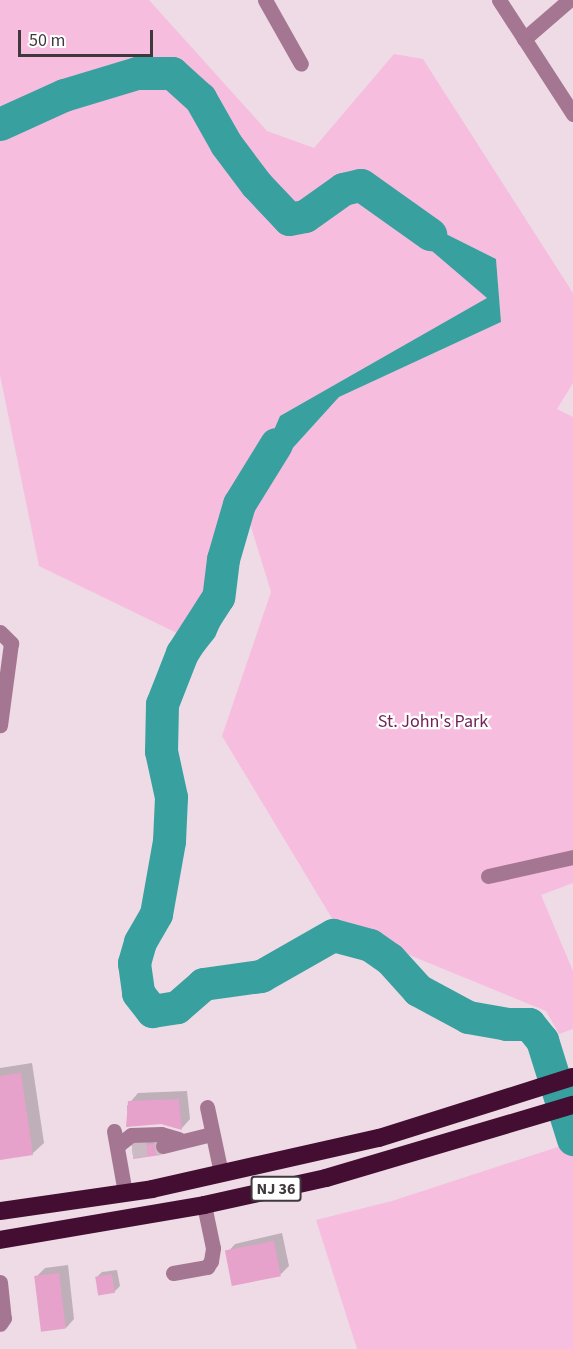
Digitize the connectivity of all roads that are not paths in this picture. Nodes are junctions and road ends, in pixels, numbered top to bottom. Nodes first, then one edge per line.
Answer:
1 (265, 0) edge
2 (499, 0) edge
3 (569, 0) edge
4 (524, 39) junction
5 (302, 64) dead end
6 (573, 114) edge
7 (0, 632) edge
8 (0, 725) edge
9 (573, 857) edge
10 (488, 876) dead end
11 (573, 1077) edge
12 (573, 1105) edge
13 (207, 1107) dead end
14 (212, 1134) junction
15 (115, 1138) junction
16 (178, 1139) junction
17 (163, 1146) tunnel mouth
18 (132, 1150) tunnel mouth
19 (222, 1173) junction
20 (125, 1193) junction
21 (204, 1205) junction
22 (0, 1211) edge
23 (0, 1240) edge
24 (173, 1273) dead end
25 (0, 1282) edge
26 (0, 1324) edge

1 - 5 street
2 - 4 street
3 - 4 street
4 - 6 street
7 - 8 street
9 - 10 street
11 - 19 highway, NJ 36
12 - 21 highway, NJ 36
13 - 14 street
14 - 16 street
14 - 19 street
15 - 16 street
15 - 18 street
15 - 20 street
16 - 17 street
19 - 20 highway, NJ 36
20 - 22 highway, NJ 36
21 - 23 highway, NJ 36
21 - 24 street
25 - 26 street

